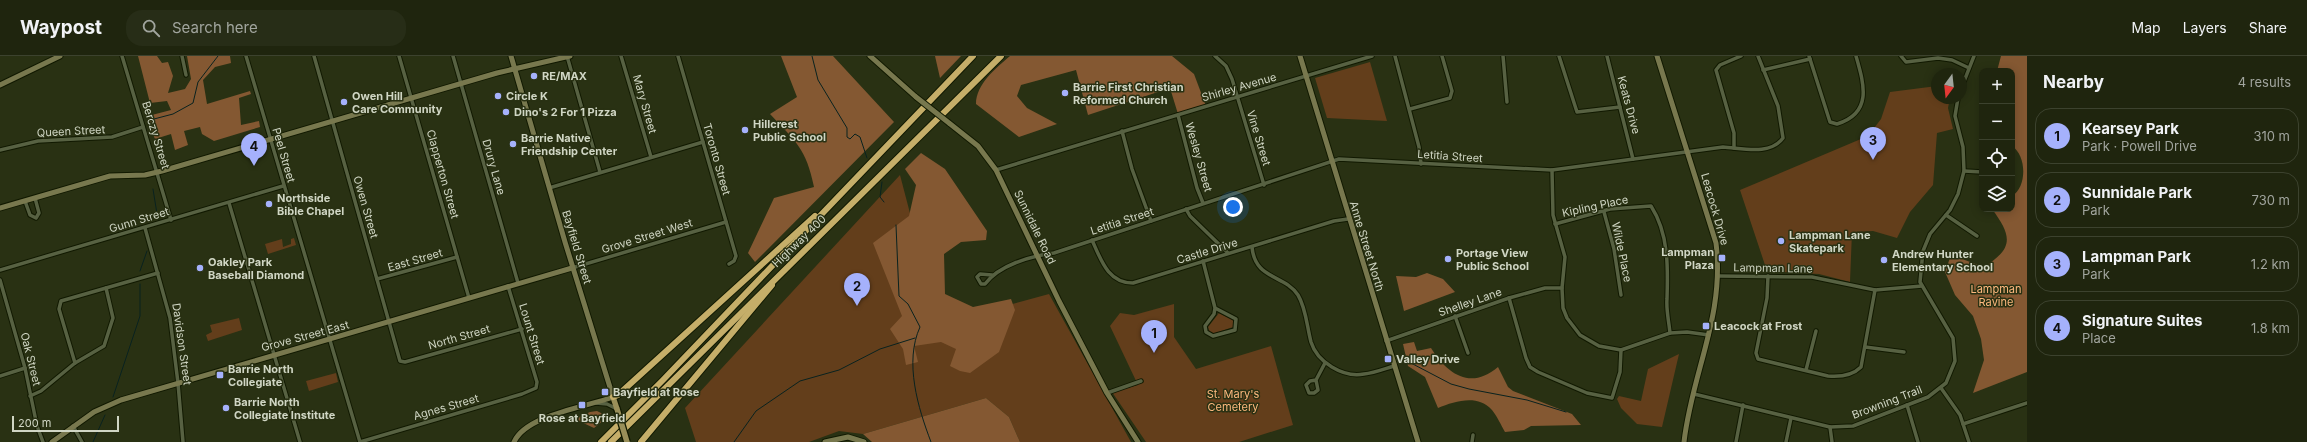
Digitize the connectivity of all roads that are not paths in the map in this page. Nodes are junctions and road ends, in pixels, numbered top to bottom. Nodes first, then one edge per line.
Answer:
1 (60, 56) edge
2 (122, 56) edge
3 (182, 56) edge
4 (246, 56) edge
5 (314, 56) edge
6 (399, 56) edge
7 (453, 56) edge
8 (511, 56) edge
9 (568, 56) edge
10 (621, 56) edge
11 (678, 56) edge
12 (870, 56) edge
13 (973, 56) edge
14 (1001, 56) edge
15 (1215, 56) edge
16 (1300, 56) edge
17 (1372, 56) edge
18 (1395, 56) edge
19 (1442, 56) edge
20 (1503, 56) edge
21 (1559, 56) edge
22 (1606, 56) edge
23 (1657, 56) edge
24 (1741, 56) edge
25 (1758, 56) edge
26 (1856, 56) edge
27 (1901, 56) edge
28 (1974, 56) edge
29 (1364, 57) edge
30 (1809, 57) edge
31 (1938, 57) edge
32 (514, 68) junction
33 (1968, 68) junction
34 (1763, 70) junction
35 (1967, 71) edge
36 (186, 75) dead end
37 (1306, 75) junction
38 (460, 84) junction
39 (0, 85) edge
40 (1237, 96) junction
41 (411, 98) junction
42 (1508, 102) dead end
43 (1957, 104) edge
44 (1620, 107) junction
45 (1410, 109) junction
46 (1178, 115) junction
47 (332, 122) junction
48 (143, 127) junction
49 (1122, 131) junction
50 (270, 140) junction
51 (703, 142) junction
52 (1734, 148) junction
53 (0, 150) edge
54 (1686, 152) junction
55 (651, 157) junction
56 (1633, 159) junction
57 (1331, 162) junction
58 (1421, 164) junction
59 (996, 170) junction
60 (1552, 170) junction
61 (1964, 171) junction
62 (158, 172) junction
63 (600, 172) junction
64 (1979, 172) edge
65 (1264, 185) junction
66 (283, 186) junction
67 (849, 186) junction
68 (549, 188) junction
69 (35, 198) junction
70 (25, 201) junction
71 (229, 203) junction
72 (1203, 204) junction
73 (0, 208) edge
74 (1186, 209) junction
75 (1604, 212) junction
76 (1946, 215) junction
77 (1348, 219) junction
78 (171, 220) junction
79 (1151, 221) junction
80 (726, 222) junction
81 (1555, 224) junction
82 (145, 228) junction
83 (1977, 236) dead end
84 (1092, 240) junction
85 (1252, 247) junction
86 (1228, 253) junction
87 (1038, 255) junction
88 (457, 257) junction
89 (1203, 261) junction
90 (729, 264) dead end
91 (572, 268) junction
92 (0, 270) edge
93 (783, 270) junction
94 (158, 272) junction
95 (992, 275) dead end
96 (1718, 276) junction
97 (1768, 276) junction
98 (0, 280) edge
99 (377, 280) junction
100 (518, 282) junction
101 (508, 285) junction
102 (1922, 286) junction
103 (106, 288) junction
104 (1562, 288) junction
105 (1875, 290) junction
106 (1621, 295) dead end
107 (469, 298) junction
108 (1509, 298) junction
109 (1215, 308) junction
110 (1455, 316) junction
111 (389, 322) junction
112 (522, 329) junction
113 (1816, 331) dead end
114 (1670, 333) junction
115 (1709, 335) junction
116 (329, 339) junction
117 (1386, 341) junction
118 (1866, 347) junction
119 (1621, 350) junction
120 (1904, 352) dead end
121 (1468, 353) dead end
122 (274, 354) junction
123 (402, 362) joint
124 (1325, 362) junction
125 (75, 363) junction
126 (1394, 366) junction
127 (25, 368) junction
128 (1806, 370) junction
129 (0, 376) edge
130 (1316, 380) dead end
131 (1141, 381) dead end
132 (178, 383) junction
133 (536, 388) joint
134 (1941, 388) junction
135 (1107, 393) junction
136 (1694, 394) junction
137 (30, 396) junction
138 (613, 398) junction
139 (595, 403) junction
140 (2027, 403) edge
141 (1743, 405) junction
142 (1907, 405) junction
143 (617, 409) junction
144 (1791, 418) junction
145 (1963, 424) junction
146 (72, 426) junction
147 (1830, 427) junction
148 (1473, 435) dead end
149 (614, 440) edge
150 (43, 442) edge
151 (52, 442) edge
152 (82, 442) edge
153 (183, 442) edge
154 (300, 442) edge
155 (360, 442) edge
156 (514, 442) edge
157 (601, 442) edge
158 (627, 442) edge
159 (641, 442) edge
160 (825, 442) edge
161 (864, 442) edge
162 (1138, 442) edge
163 (1418, 442) edge
164 (1472, 442) edge
165 (1684, 442) edge
166 (1736, 442) edge
167 (1786, 442) edge
168 (1832, 442) edge
169 (1918, 442) edge
170 (1969, 442) edge

1 - 39 street
2 - 48 street, Berczy Street
3 - 36 street
4 - 50 street, Peel Street
5 - 47 street, Owen Street
6 - 41 street, Clapperton Street
7 - 38 street, Drury Lane
8 - 32 street, Bayfield Street
9 - 32 street
9 - 63 street
10 - 55 street, Mary Street
11 - 51 street, Toronto Street
12 - 59 street, Sunnidale Road, bridge
13 - 67 highway, Highway 400
14 - 93 highway, Highway 400
15 - 40 street, Vine Street
16 - 37 street, Anne Street North
17 - 29 street, Shirley Avenue
18 - 45 street
19 - 45 street
20 - 42 street
21 - 44 street
22 - 44 street, Keats Drive
23 - 54 street, Leacock Drive
24 - 52 street
25 - 34 street, Letitia Street
26 - 30 street
27 - 31 street
28 - 33 street
29 - 37 street, Shirley Avenue
30 - 34 street
31 - 33 street
32 - 38 street
32 - 68 street, Bayfield Street
33 - 35 street
34 - 52 street, Letitia Street
37 - 40 street, Shirley Avenue
37 - 57 street, Anne Street North
38 - 41 street
38 - 100 street, Drury Lane
40 - 46 street, Shirley Avenue
40 - 65 street, Vine Street
41 - 47 street
41 - 88 street, Clapperton Street
43 - 61 street
44 - 56 street, Keats Drive
45 - 58 street
46 - 49 street, Shirley Avenue
46 - 72 street, Wesley Street
47 - 50 street
47 - 99 street, Owen Street
48 - 53 street, Queen Street
48 - 62 street, Berczy Street
49 - 59 street, Shirley Avenue
49 - 79 street
50 - 62 street
50 - 66 street, Peel Street
51 - 55 street
51 - 80 street, Toronto Street
52 - 54 street, Letitia Street
54 - 56 street, Letitia Street
54 - 96 street, Leacock Drive
55 - 63 street
56 - 60 street, Letitia Street
57 - 58 street, Letitia Street
57 - 65 street, Letitia Street
57 - 77 street, Anne Street North
58 - 60 street, Letitia Street
59 - 87 street, Sunnidale Road
60 - 81 street
61 - 64 street
61 - 76 street
62 - 69 street
62 - 78 street, Berczy Street
63 - 68 street
65 - 72 street, Letitia Street
66 - 71 street, Gunn Street
66 - 116 street, Peel Street
67 - 138 highway
67 - 157 highway, Highway 400
68 - 91 street, Bayfield Street
69 - 70 street
69 - 70 street
70 - 73 street
71 - 78 street, Gunn Street
71 - 122 street
72 - 74 street, Letitia Street
74 - 79 street, Letitia Street
74 - 86 street
75 - 81 street, Kipling Place
75 - 106 street, Wilde Place
75 - 114 street, Kipling Place
76 - 83 street
76 - 102 street
77 - 85 street, Castle Drive
77 - 117 street, Anne Street North
78 - 82 street, Gunn Street
79 - 84 street, Letitia Street
80 - 90 street, Toronto Street
80 - 91 street, Grove Street West
81 - 104 street
82 - 92 street, Gunn Street
82 - 94 street, Davidson Street
84 - 87 street, Letitia Street
84 - 89 street, Castle Drive
85 - 86 street, Castle Drive
85 - 124 street
86 - 89 street, Castle Drive
87 - 95 street, Letitia Street
87 - 135 street, Sunnidale Road
88 - 99 street, East Street
88 - 107 street, Clapperton Street
89 - 109 street
91 - 100 street, Grove Street East
91 - 138 street, Bayfield Street
93 - 149 highway, Highway 400
93 - 159 highway
94 - 103 street
94 - 132 street, Davidson Street
96 - 97 street, Lampman Lane
96 - 115 street, Leacock Drive
97 - 105 street, Lampman Lane
97 - 128 street
98 - 127 street, Oak Street
99 - 111 street, Owen Street
100 - 101 street, Grove Street East
101 - 107 street, Grove Street East
101 - 112 street, Lount Street
102 - 105 street, Lampman Lane
102 - 134 street, Browning Trail
103 - 125 street
103 - 125 street
104 - 108 street, Shelley Lane
104 - 119 street
105 - 118 street
107 - 111 street, Grove Street East
108 - 110 street, Shelley Lane
108 - 119 street
109 - 109 street
110 - 117 street, Shelley Lane
110 - 121 street
111 - 116 street, Grove Street East
111 - 123 street, Owen Street
112 - 123 street, North Street
112 - 133 street, Lount Street
113 - 128 street
114 - 115 street
114 - 119 street
115 - 136 street, Leacock Drive
116 - 122 street, Grove Street East
116 - 155 street, Peel Street
117 - 126 street, Anne Street North
118 - 120 street
118 - 128 street
122 - 132 street, Grove Street East
122 - 154 street
124 - 126 street
124 - 130 street
125 - 137 street
126 - 163 street, Anne Street North
127 - 129 street
127 - 137 street, Oak Street
131 - 135 street
132 - 146 street, Grove Street East
132 - 153 street, Davidson Street
133 - 155 street, Agnes Street
134 - 142 street, Browning Trail
134 - 145 street
135 - 162 street, Sunnidale Road
136 - 141 street, Browning Trail
136 - 165 street, Leacock Drive
137 - 150 street, Oak Street
138 - 139 street
138 - 143 main road, Bayfield Street
139 - 143 street
139 - 156 street
140 - 145 street
141 - 144 street, Browning Trail
141 - 166 street
142 - 147 street, Browning Trail
142 - 169 street
143 - 158 main road, Bayfield Street, bridge
144 - 147 street, Browning Trail
144 - 167 street
145 - 170 street
146 - 151 street, Grove Street East
146 - 152 street
147 - 168 street
148 - 164 street
160 - 161 street

